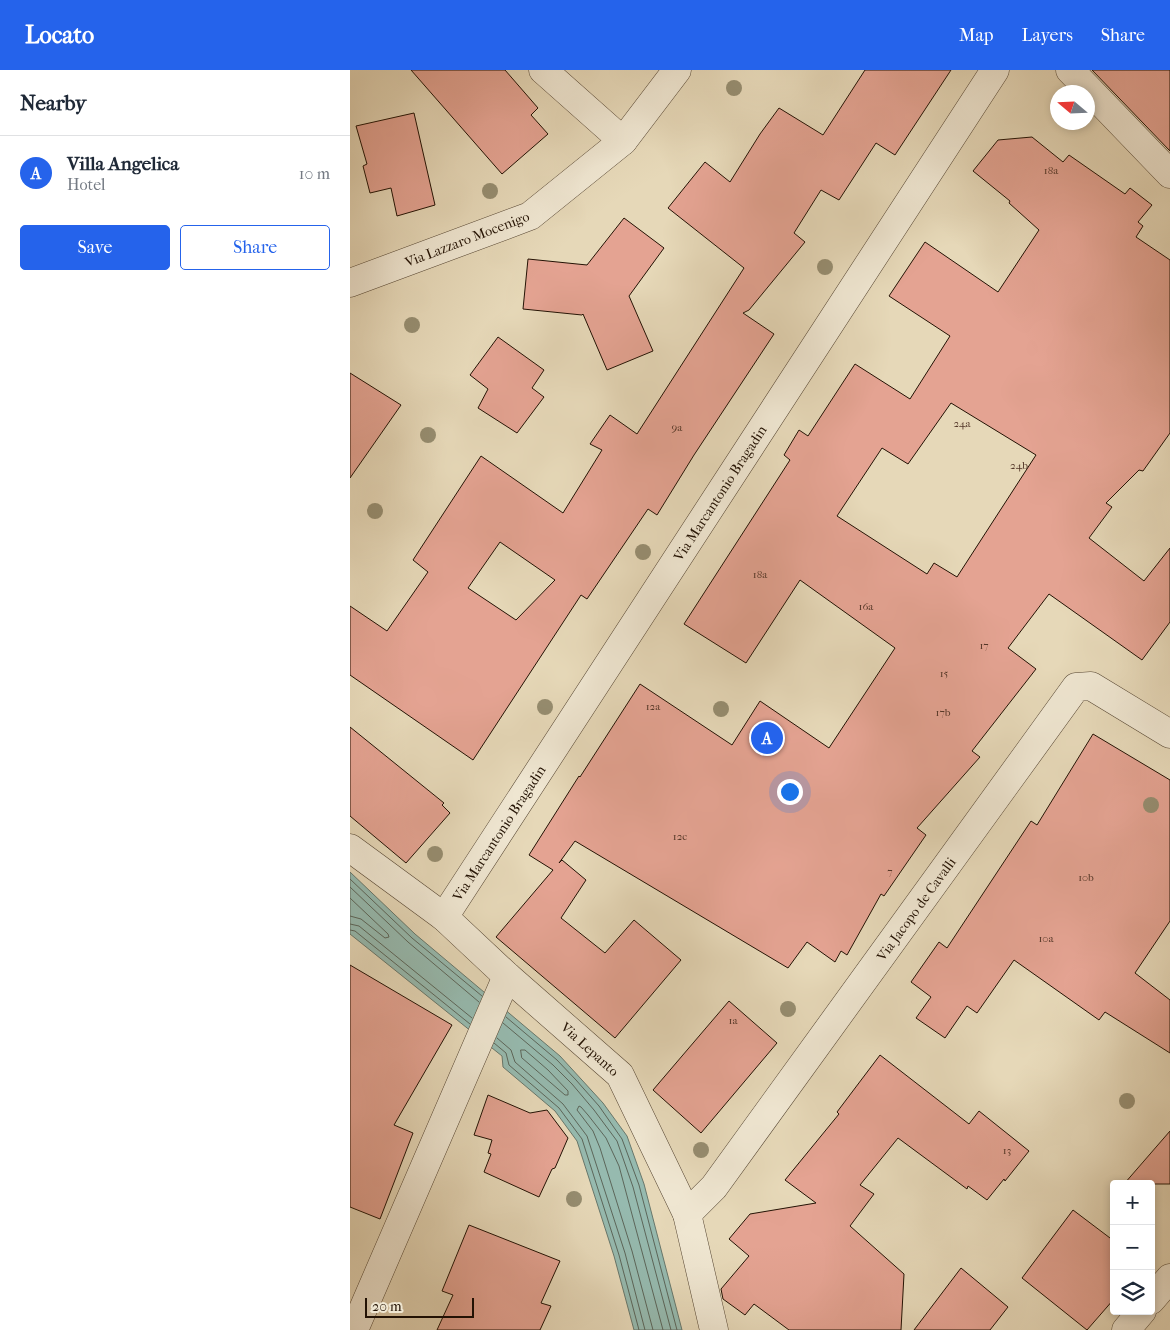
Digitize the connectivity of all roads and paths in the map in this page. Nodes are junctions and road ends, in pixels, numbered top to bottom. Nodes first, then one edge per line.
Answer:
1 (543, 70) edge
2 (677, 70) edge
3 (995, 70) edge
4 (1070, 70) edge
5 (623, 141) junction
6 (1170, 174) edge
7 (350, 284) edge
8 (1170, 734) edge
9 (351, 850) edge
10 (444, 917) junction
11 (502, 987) junction
12 (687, 1214) junction
13 (1170, 1278) edge
14 (1155, 1295) edge
15 (1139, 1315) edge
16 (354, 1330) edge
17 (714, 1330) edge
18 (1126, 1330) edge

1 - 5 street
2 - 5 street, Via Lazzaro Mocenigo
3 - 10 street, Via Marcantonio Bragadin
4 - 6 street
5 - 7 street, Via Lazzaro Mocenigo
8 - 12 street, Via Jacopo de Cavalli
9 - 10 street, Via Lepanto
10 - 11 street, Via Lepanto
11 - 12 street, Via Lepanto
11 - 16 street
12 - 17 street, Via Lepanto
13 - 14 street
15 - 18 street

